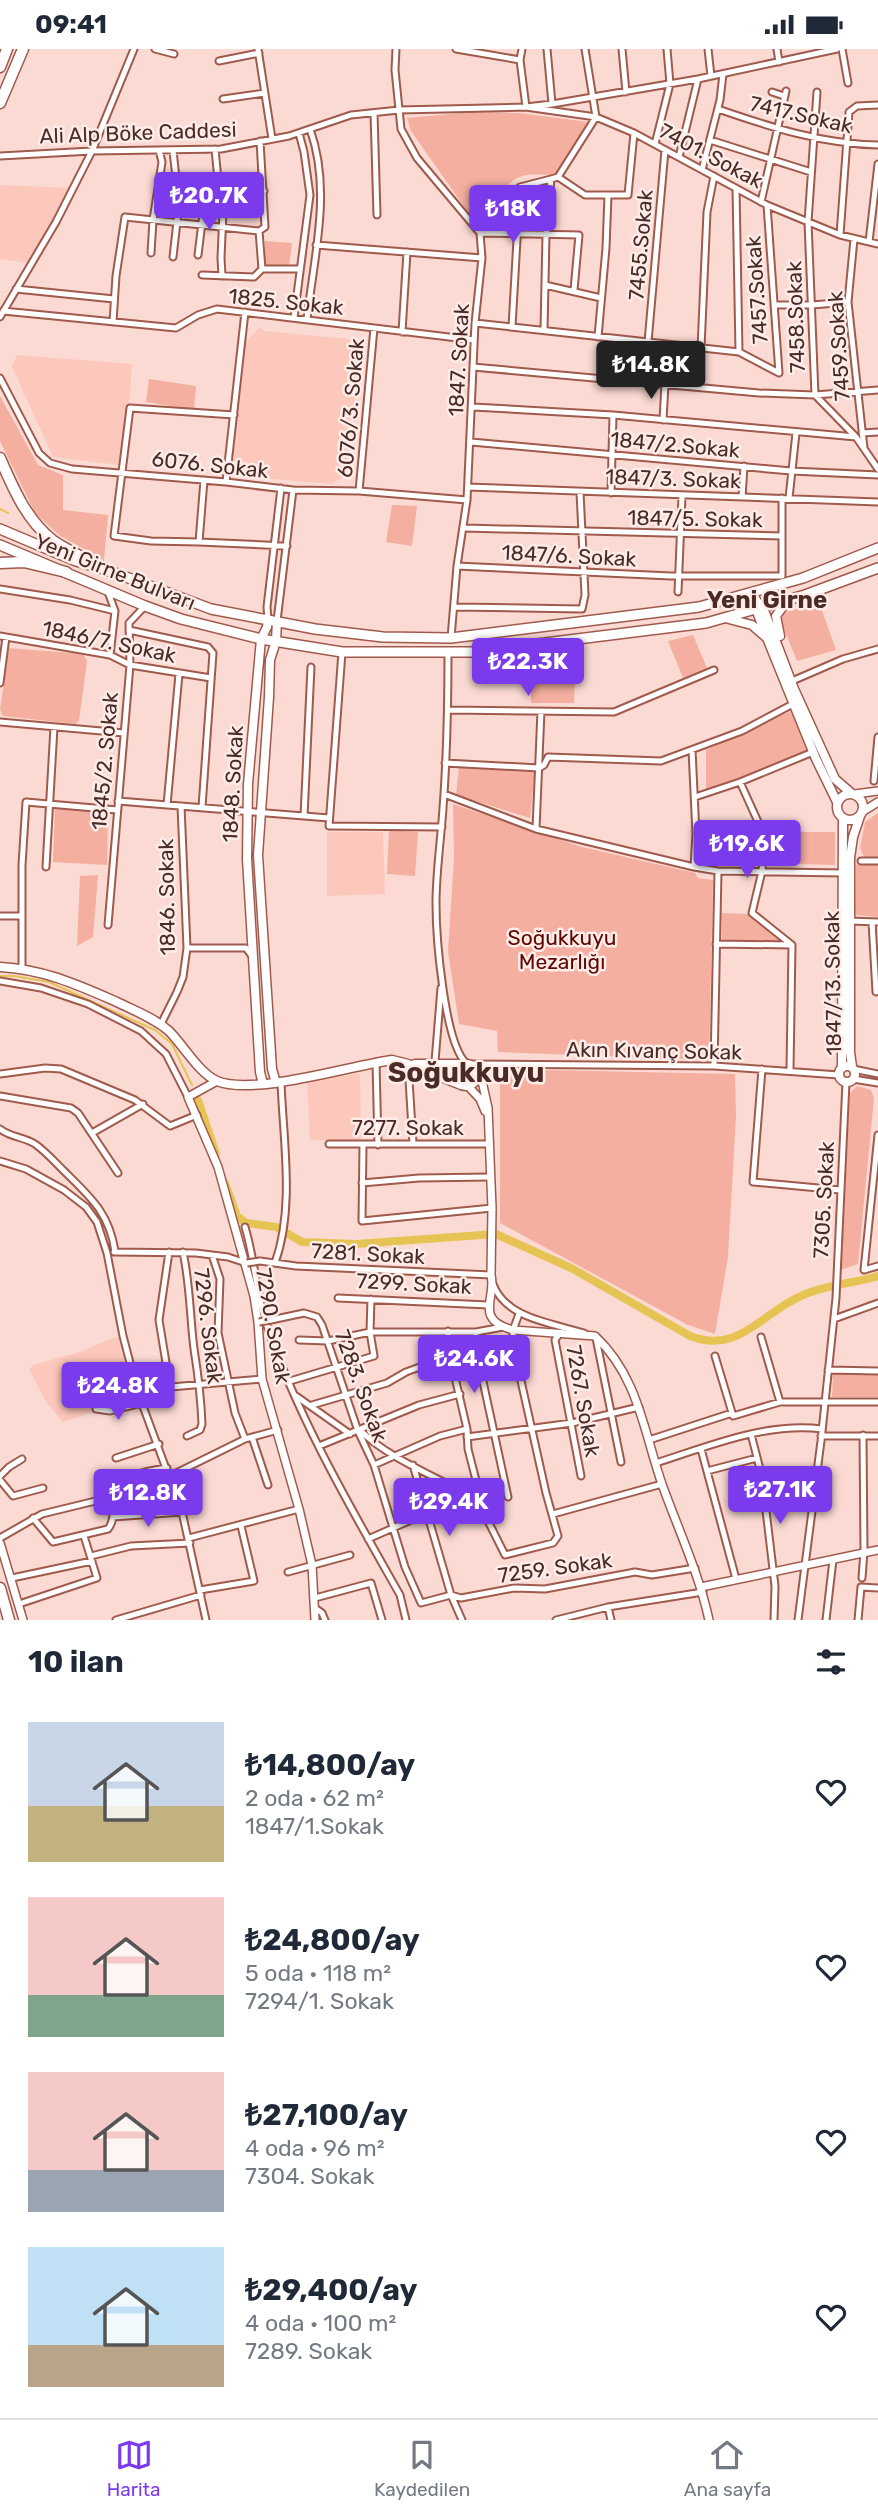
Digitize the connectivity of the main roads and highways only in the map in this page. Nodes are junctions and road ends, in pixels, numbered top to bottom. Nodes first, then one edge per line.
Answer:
1 (7, 49) edge
2 (23, 49) edge
3 (0, 67) edge
4 (0, 103) edge
5 (0, 458) edge
6 (0, 529) edge
7 (0, 545) edge
8 (878, 548) edge
9 (0, 563) edge
10 (110, 571) junction
11 (877, 571) edge
12 (66, 572) junction
13 (751, 594) junction
14 (787, 601) junction
15 (759, 609) junction
16 (722, 618) junction
17 (273, 621) junction
18 (767, 638) junction
19 (261, 639) junction
20 (276, 641) junction
21 (782, 656) junction
22 (853, 793) junction
23 (837, 802) junction
24 (861, 814) junction
25 (843, 818) junction
26 (0, 967) edge
27 (466, 1063) junction
28 (408, 1064) junction
29 (853, 1068) junction
30 (840, 1071) junction
31 (278, 1082) junction
32 (263, 1084) junction
33 (465, 1086) junction
34 (0, 1588) edge
35 (9, 1620) edge

1 - 3 highway
2 - 4 highway
5 - 10 highway
6 - 10 main road, Yeni Girne Bulvarı
7 - 12 main road, Yeni Girne Bulvarı
8 - 13 main road, Yeni Girne Bulvarı
9 - 12 highway
10 - 17 main road, Yeni Girne Bulvarı
11 - 14 main road, Yeni Girne Bulvarı
12 - 19 main road, Yeni Girne Bulvarı
13 - 15 main road
13 - 17 main road, Yeni Girne Bulvarı
14 - 15 main road, Yeni Girne Bulvarı
14 - 21 main road
15 - 16 main road, Yeni Girne Bulvarı
15 - 18 main road
15 - 21 main road
16 - 18 main road
16 - 20 main road, Yeni Girne Bulvarı
17 - 19 main road, 1848. Sokak
17 - 20 main road, 1848. Sokak
18 - 23 main road
19 - 20 main road, Yeni Girne Bulvarı
19 - 32 main road, 1848. Sokak
20 - 31 main road, 1848. Sokak
21 - 22 main road
22 - 23 main road
22 - 24 main road
23 - 25 main road
24 - 25 main road
24 - 29 main road, 1847/13. Sokak
25 - 30 main road, 1847/13. Sokak
26 - 32 main road
27 - 28 main road
27 - 33 main road
27 - 33 main road
28 - 31 main road
28 - 33 main road
29 - 30 main road
29 - 30 main road, 1847/13. Sokak
31 - 32 main road
34 - 35 highway

